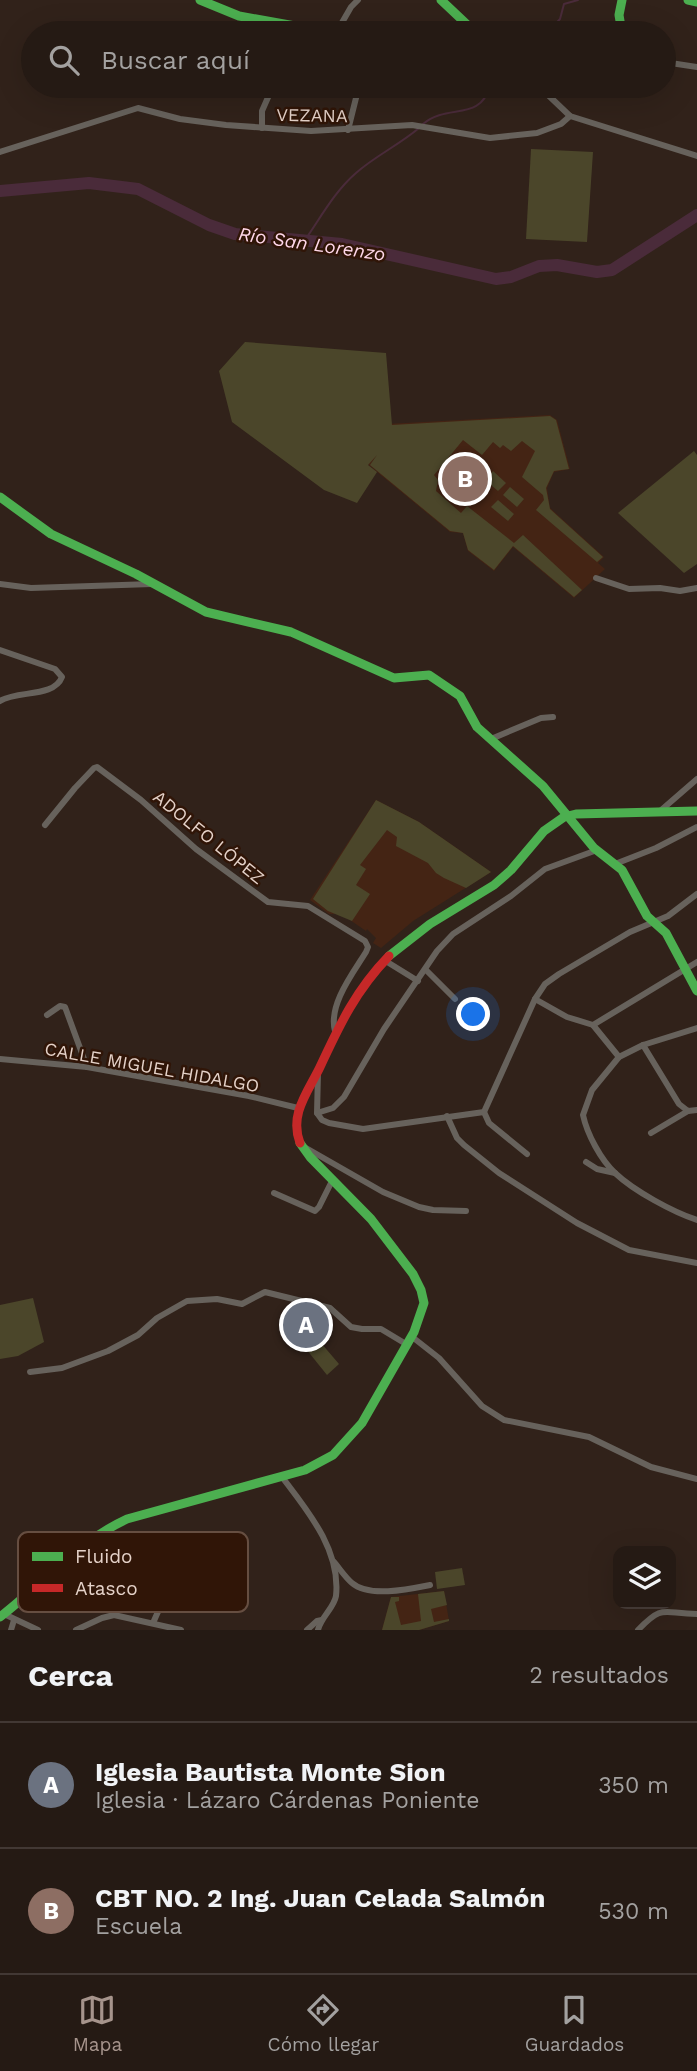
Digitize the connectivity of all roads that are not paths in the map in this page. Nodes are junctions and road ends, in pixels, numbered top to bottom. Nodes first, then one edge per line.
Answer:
1 (200, 0) edge
2 (358, 0) edge
3 (622, 0) edge
4 (688, 0) edge
5 (445, 1) edge
6 (697, 2) edge
7 (257, 21) edge
8 (343, 21) edge
9 (464, 21) edge
10 (620, 21) edge
11 (676, 63) edge
12 (697, 66) edge
13 (268, 98) edge
14 (356, 98) edge
15 (551, 98) edge
16 (570, 116) junction
17 (262, 128) junction
18 (348, 130) junction
19 (0, 152) edge
20 (697, 156) edge
21 (0, 497) edge
22 (596, 578) dead end
23 (0, 584) edge
24 (155, 584) junction
25 (697, 588) edge
26 (0, 650) edge
27 (0, 701) edge
28 (553, 717) dead end
29 (491, 739) junction
30 (697, 779) edge
31 (697, 811) edge
32 (659, 812) junction
33 (568, 815) junction
34 (45, 825) dead end
35 (697, 827) edge
36 (597, 850) junction
37 (615, 864) junction
38 (697, 894) edge
39 (654, 922) junction
40 (384, 960) junction
41 (697, 961) edge
42 (685, 969) junction
43 (426, 970) junction
44 (418, 981) junction
45 (697, 991) edge
46 (455, 999) dead end
47 (536, 999) junction
48 (47, 1015) dead end
49 (593, 1025) junction
50 (697, 1028) edge
51 (335, 1031) junction
52 (643, 1045) junction
53 (619, 1057) junction
54 (0, 1059) edge
55 (87, 1067) junction
56 (318, 1070) junction
57 (298, 1108) junction
58 (697, 1110) edge
59 (688, 1111) junction
60 (484, 1112) junction
61 (317, 1113) junction
62 (446, 1116) junction
63 (651, 1133) dead end
64 (301, 1145) junction
65 (527, 1154) dead end
66 (586, 1162) dead end
67 (615, 1173) junction
68 (333, 1179) junction
69 (274, 1193) dead end
70 (466, 1211) dead end
71 (697, 1220) edge
72 (697, 1262) edge
73 (409, 1340) junction
74 (30, 1372) dead end
75 (282, 1477) junction
76 (697, 1479) edge
77 (100, 1532) edge
78 (333, 1560) junction
79 (430, 1585) dead end
80 (18, 1602) edge
81 (158, 1612) edge
82 (697, 1614) edge
83 (2, 1616) edge
84 (322, 1619) junction
85 (14, 1620) junction
86 (153, 1623) junction
87 (11, 1630) edge
88 (38, 1630) edge
89 (76, 1630) edge
90 (181, 1630) edge
91 (307, 1630) edge
92 (318, 1630) edge
93 (638, 1630) edge

1 - 7 main road
2 - 8 street
3 - 10 main road
4 - 6 main road
5 - 9 main road
11 - 12 street
13 - 17 street
14 - 18 street
15 - 16 street
16 - 18 street, VEZANA
16 - 20 street
17 - 18 street, VEZANA
17 - 19 street, VEZANA
21 - 24 main road
22 - 25 street
23 - 24 street
24 - 29 main road
26 - 27 street
28 - 29 street
29 - 33 main road
30 - 32 street
31 - 32 main road
32 - 33 main road
33 - 36 main road
33 - 40 main road
34 - 51 street, ADOLFO LÓPEZ
35 - 37 street
36 - 37 main road
36 - 43 street
37 - 39 main road
38 - 39 street
39 - 42 main road
39 - 47 street
40 - 44 street
40 - 51 main road
41 - 42 street
42 - 45 main road
42 - 49 street
43 - 44 street
43 - 46 street
44 - 61 street
47 - 49 street
47 - 60 street
48 - 55 street
49 - 53 street
50 - 52 street
51 - 56 main road
52 - 53 street
52 - 59 street
53 - 67 street
54 - 55 street, CALLE MIGUEL HIDALGO
55 - 57 street, CALLE MIGUEL HIDALGO
56 - 57 main road
56 - 61 street
57 - 64 main road
58 - 59 street
59 - 63 street
60 - 62 street
60 - 65 street
61 - 62 street
62 - 72 street
64 - 68 main road
64 - 70 street
66 - 67 street
67 - 71 street
68 - 69 street
68 - 73 main road
73 - 74 street
73 - 75 main road
73 - 76 street
75 - 77 main road
75 - 78 street
78 - 79 street
78 - 84 street
80 - 83 main road
81 - 86 street
82 - 93 street
83 - 85 street
84 - 91 street
84 - 92 street
85 - 87 street
85 - 88 street
86 - 89 street
86 - 90 street

